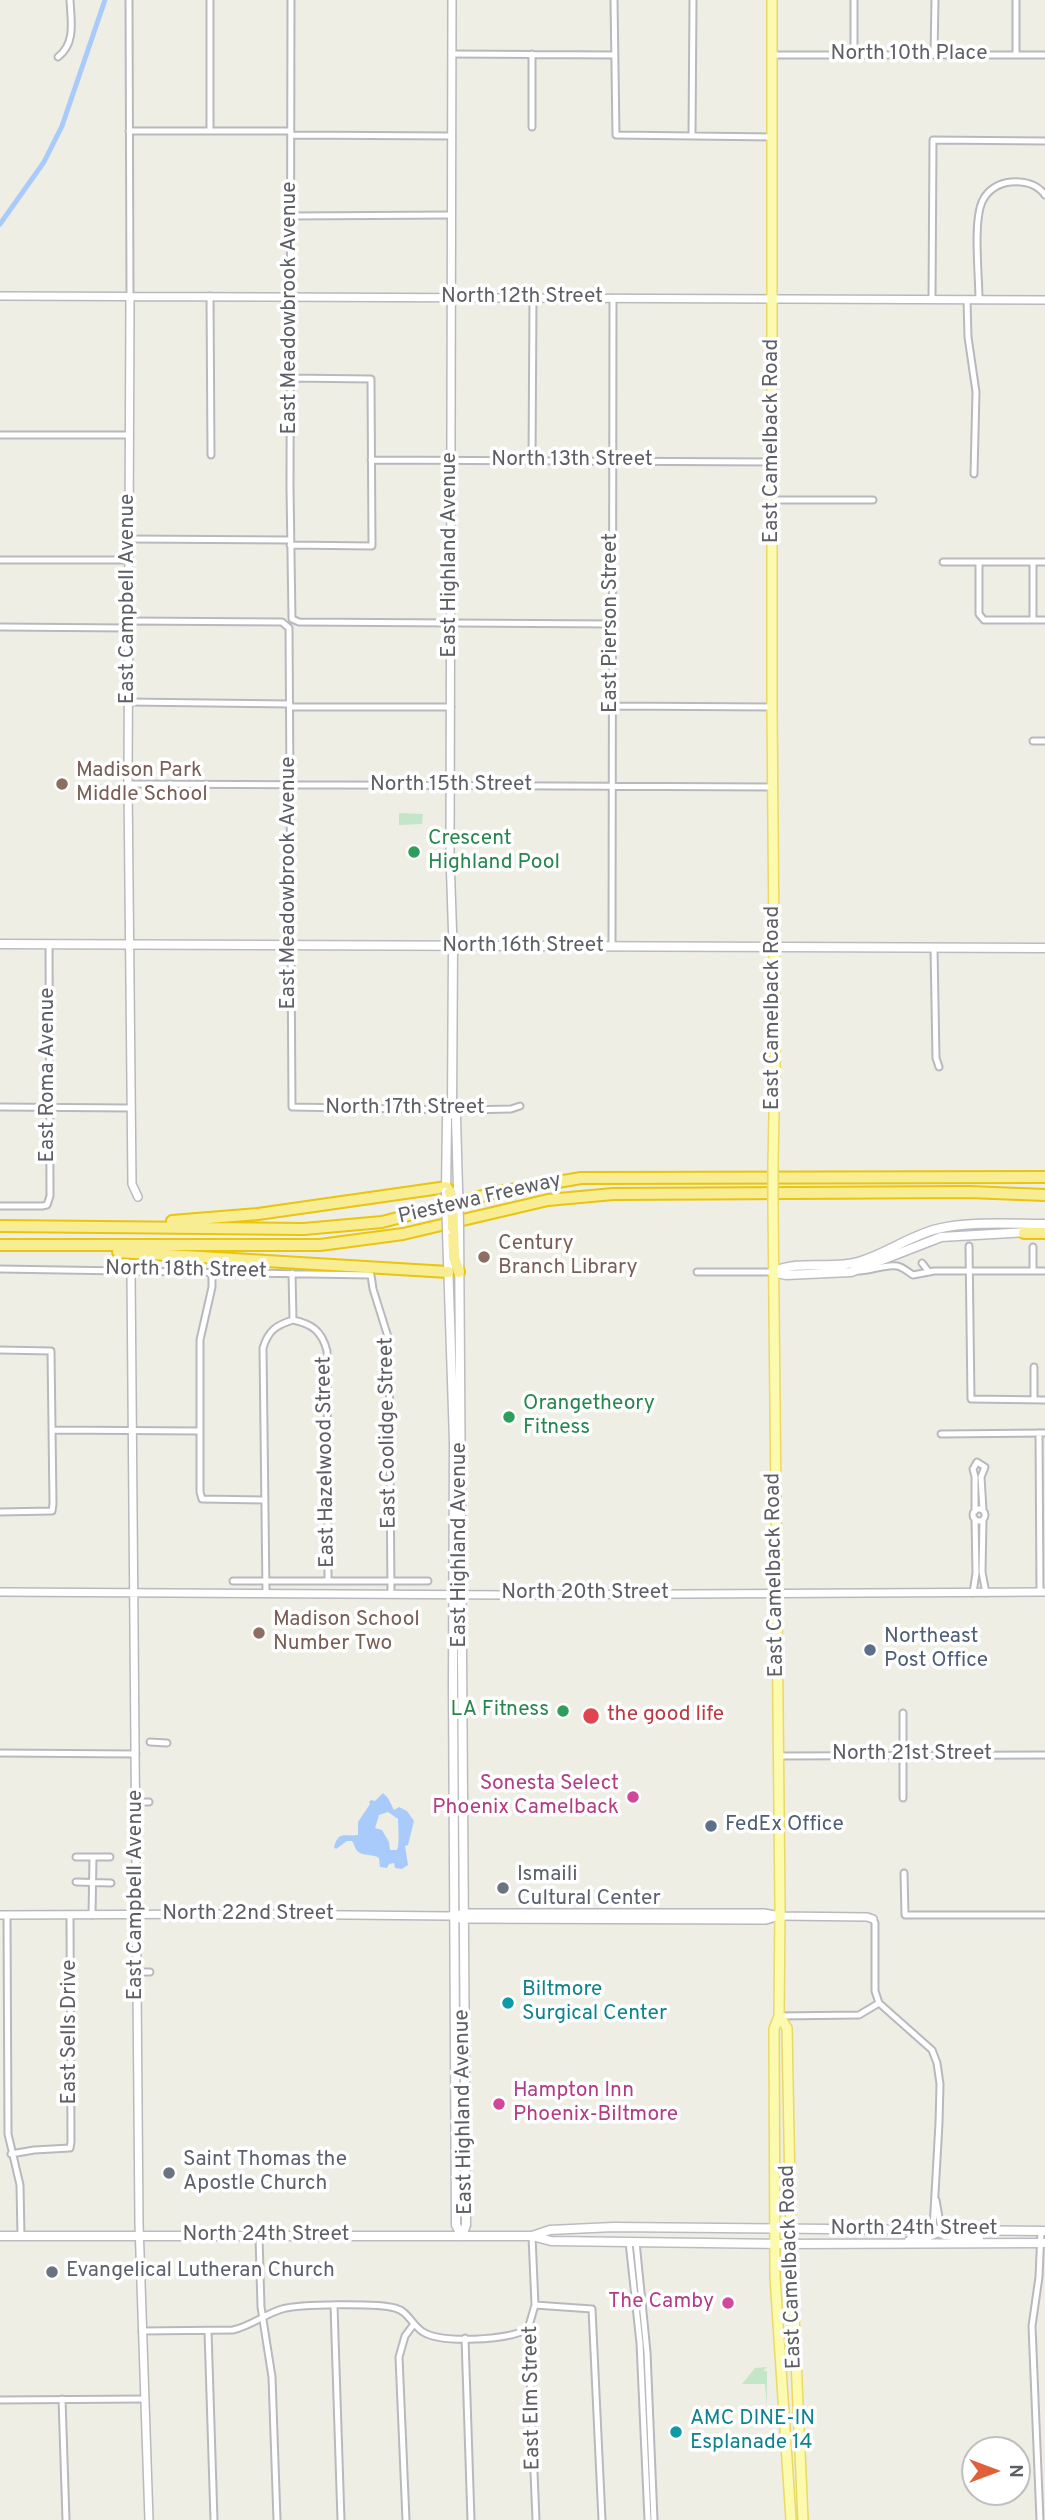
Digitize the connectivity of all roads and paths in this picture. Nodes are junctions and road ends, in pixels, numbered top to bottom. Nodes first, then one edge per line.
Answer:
1 (70, 0) edge
2 (129, 0) edge
3 (210, 0) edge
4 (291, 0) edge
5 (452, 0) edge
6 (614, 0) edge
7 (693, 0) edge
8 (772, 0) edge
9 (854, 0) edge
10 (935, 0) edge
11 (1016, 0) edge
12 (452, 54) junction
13 (533, 54) junction
14 (614, 55) junction
15 (773, 55) junction
16 (854, 55) junction
17 (934, 55) junction
18 (1016, 55) junction
19 (1045, 55) edge
20 (58, 57) dead end
21 (533, 127) dead end
22 (129, 131) junction
23 (210, 131) junction
24 (291, 133) junction
25 (452, 136) junction
26 (692, 136) junction
27 (773, 136) junction
28 (1045, 141) edge
29 (1045, 195) edge
30 (451, 215) junction
31 (291, 216) junction
32 (0, 296) edge
33 (130, 296) junction
34 (210, 296) junction
35 (291, 297) junction
36 (452, 298) junction
37 (533, 298) junction
38 (613, 298) junction
39 (773, 299) junction
40 (932, 299) junction
41 (968, 300) junction
42 (979, 300) junction
43 (1045, 300) edge
44 (290, 378) junction
45 (0, 435) edge
46 (129, 435) junction
47 (211, 455) dead end
48 (372, 460) junction
49 (452, 461) junction
50 (532, 461) junction
51 (612, 461) junction
52 (772, 462) junction
53 (974, 474) dead end
54 (772, 500) junction
55 (873, 500) dead end
56 (129, 540) junction
57 (290, 542) junction
58 (0, 560) edge
59 (129, 560) junction
60 (943, 562) dead end
61 (979, 562) junction
62 (1033, 562) junction
63 (1045, 562) edge
64 (1033, 620) junction
65 (1045, 620) edge
66 (451, 623) junction
67 (129, 624) junction
68 (612, 624) junction
69 (0, 627) edge
70 (129, 702) junction
71 (290, 705) junction
72 (612, 706) junction
73 (451, 707) junction
74 (772, 707) junction
75 (1033, 741) dead end
76 (1045, 741) edge
77 (128, 784) junction
78 (290, 785) junction
79 (451, 786) junction
80 (612, 786) junction
81 (773, 788) junction
82 (0, 944) edge
83 (49, 944) junction
84 (129, 945) junction
85 (290, 946) junction
86 (453, 946) junction
87 (612, 947) junction
88 (774, 948) junction
89 (934, 948) junction
90 (1045, 948) edge
91 (939, 1067) dead end
92 (291, 1105) joint
93 (520, 1106) dead end
94 (0, 1107) edge
95 (50, 1108) junction
96 (130, 1108) junction
97 (452, 1110) junction
98 (1045, 1177) edge
99 (450, 1190) junction
100 (1045, 1195) edge
101 (138, 1197) dead end
102 (0, 1206) edge
103 (1045, 1224) edge
104 (0, 1226) edge
105 (25, 1226) junction
106 (1045, 1231) edge
107 (1024, 1233) joint
108 (0, 1245) edge
109 (24, 1245) junction
110 (969, 1246) dead end
111 (1033, 1247) dead end
112 (922, 1263) dead end
113 (0, 1269) edge
114 (131, 1271) junction
115 (858, 1271) junction
116 (1033, 1271) junction
117 (1045, 1271) edge
118 (212, 1272) junction
119 (454, 1272) junction
120 (697, 1272) dead end
121 (773, 1272) junction
122 (929, 1272) junction
123 (969, 1272) junction
124 (292, 1273) junction
125 (371, 1275) joint
126 (293, 1320) junction
127 (0, 1350) edge
128 (1034, 1367) dead end
129 (1034, 1400) junction
130 (1045, 1400) edge
131 (52, 1430) junction
132 (132, 1431) junction
133 (199, 1431) junction
134 (1042, 1433) edge
135 (941, 1434) dead end
136 (264, 1500) junction
137 (983, 1510) junction
138 (0, 1511) edge
139 (975, 1511) junction
140 (975, 1519) junction
141 (983, 1520) junction
142 (266, 1580) junction
143 (328, 1580) junction
144 (233, 1581) dead end
145 (391, 1581) junction
146 (428, 1581) dead end
147 (0, 1592) edge
148 (134, 1592) junction
149 (1043, 1592) edge
150 (266, 1593) junction
151 (973, 1593) junction
152 (986, 1593) junction
153 (391, 1594) junction
154 (457, 1594) junction
155 (776, 1594) junction
156 (903, 1713) dead end
157 (150, 1742) dead end
158 (167, 1743) dead end
159 (0, 1753) edge
160 (136, 1754) junction
161 (903, 1755) junction
162 (1045, 1755) edge
163 (779, 1756) junction
164 (903, 1798) dead end
165 (136, 1802) junction
166 (149, 1802) dead end
167 (76, 1857) dead end
168 (93, 1857) junction
169 (110, 1857) dead end
170 (904, 1873) dead end
171 (76, 1882) dead end
172 (93, 1882) junction
173 (111, 1882) dead end
174 (3, 1915) edge
175 (92, 1915) junction
176 (136, 1915) junction
177 (1045, 1915) edge
178 (70, 1916) junction
179 (460, 1916) junction
180 (780, 1916) junction
181 (873, 1919) joint
182 (137, 1972) junction
183 (150, 1972) dead end
184 (879, 2003) junction
185 (779, 2015) junction
186 (0, 2071) edge
187 (7, 2071) junction
188 (456, 2132) junction
189 (465, 2132) junction
190 (0, 2134) edge
191 (8, 2134) junction
192 (11, 2154) junction
193 (597, 2228) junction
194 (626, 2228) junction
195 (776, 2230) junction
196 (790, 2230) junction
197 (937, 2230) junction
198 (1043, 2231) edge
199 (0, 2236) edge
200 (21, 2236) junction
201 (140, 2236) junction
202 (259, 2236) junction
203 (463, 2236) junction
204 (532, 2236) junction
205 (633, 2242) junction
206 (655, 2242) junction
207 (1043, 2243) edge
208 (776, 2244) junction
209 (791, 2244) junction
210 (908, 2244) junction
211 (535, 2305) junction
212 (334, 2306) junction
213 (262, 2318) junction
214 (414, 2324) junction
215 (528, 2329) junction
216 (142, 2331) junction
217 (208, 2331) junction
218 (465, 2338) junction
219 (780, 2348) junction
220 (796, 2383) junction
221 (0, 2399) edge
222 (62, 2399) junction
223 (145, 2399) junction
224 (649, 2465) junction
225 (66, 2520) edge
226 (149, 2520) edge
227 (214, 2520) edge
228 (277, 2520) edge
229 (341, 2520) edge
230 (406, 2520) edge
231 (471, 2520) edge
232 (536, 2520) edge
233 (602, 2520) edge
234 (648, 2520) edge
235 (654, 2520) edge
236 (791, 2520) edge
237 (803, 2520) edge
238 (1040, 2520) edge

1 - 20 street
2 - 22 street, East Campbell Avenue
3 - 23 street
4 - 24 street, East Meadowbrook Avenue
5 - 12 street, East Highland Avenue
6 - 14 street
7 - 26 street
8 - 15 main road, East Camelback Road
9 - 16 street
10 - 17 street
11 - 18 street
12 - 13 street
12 - 25 street, East Highland Avenue
13 - 14 street
13 - 21 street
14 - 26 street
15 - 16 street, North 10th Place
15 - 27 main road, East Camelback Road
16 - 17 street, North 10th Place
17 - 18 street, North 10th Place
18 - 19 street, North 10th Place
22 - 23 street
22 - 33 street, East Campbell Avenue
23 - 24 street
24 - 25 street
24 - 31 street, East Meadowbrook Avenue
25 - 30 street, East Highland Avenue
26 - 27 street
27 - 39 main road, East Camelback Road
28 - 40 street
29 - 42 street
30 - 31 street
30 - 36 street, East Highland Avenue
31 - 35 street, East Meadowbrook Avenue
32 - 33 street, North 12th Street
33 - 34 street, North 12th Street
33 - 46 street, East Campbell Avenue
34 - 35 street, North 12th Street
34 - 47 street
35 - 36 street, North 12th Street
35 - 44 street, East Meadowbrook Avenue
36 - 37 street, North 12th Street
36 - 49 street, East Highland Avenue
37 - 38 street, North 12th Street
37 - 50 street
38 - 39 street, North 12th Street
38 - 51 street, East Pierson Street
39 - 40 street, North 12th Street
39 - 52 main road, East Camelback Road
40 - 41 street, North 12th Street
41 - 42 street, North 12th Street
41 - 53 street
42 - 43 street, North 12th Street
44 - 48 street
44 - 57 street, East Meadowbrook Avenue
45 - 46 street
46 - 56 street, East Campbell Avenue
48 - 49 street, North 13th Street
48 - 57 street
49 - 50 street, North 13th Street
49 - 66 street, East Highland Avenue
50 - 51 street, North 13th Street
51 - 52 street, North 13th Street
51 - 68 street, East Pierson Street
52 - 54 main road, East Camelback Road
54 - 55 street
54 - 74 main road, East Camelback Road
56 - 57 street
56 - 59 street, East Campbell Avenue
57 - 66 street, East Meadowbrook Avenue
58 - 59 street
59 - 67 street, East Campbell Avenue
60 - 61 street
61 - 62 street
61 - 64 street
62 - 63 street
62 - 64 street
64 - 65 street
66 - 68 street
66 - 73 street, East Highland Avenue
67 - 69 street
67 - 70 street, East Campbell Avenue
67 - 71 street, East Meadowbrook Avenue
68 - 72 street, East Pierson Street
70 - 71 street
70 - 77 street, East Campbell Avenue
71 - 73 street
71 - 78 street, East Meadowbrook Avenue
72 - 74 street
72 - 80 street, East Pierson Street
73 - 79 street, East Highland Avenue
74 - 81 main road, East Camelback Road
75 - 76 street
77 - 78 street, North 15th Street
77 - 84 street, East Campbell Avenue
78 - 79 street, North 15th Street
78 - 85 street, East Meadowbrook Avenue
79 - 80 street, North 15th Street
79 - 86 street, East Highland Avenue
80 - 81 street, North 15th Street
80 - 87 street, East Pierson Street
81 - 88 main road, East Camelback Road
82 - 83 main road, North 16th Street
83 - 84 main road, North 16th Street
83 - 95 street, East Roma Avenue
84 - 85 main road, North 16th Street
84 - 96 street, East Campbell Avenue
85 - 86 main road, North 16th Street
85 - 92 street, East Meadowbrook Avenue
86 - 87 main road, North 16th Street
86 - 97 main road, East Highland Avenue
87 - 88 main road, North 16th Street
88 - 89 main road, North 16th Street
88 - 121 main road, East Camelback Road, bridge
89 - 90 main road, North 16th Street
89 - 91 street
92 - 97 street, North 17th Street
93 - 97 street, North 17th Street
94 - 95 street
95 - 96 street
95 - 102 street, East Roma Avenue
96 - 101 street, East Campbell Avenue
97 - 99 main road, East Highland Avenue
98 - 105 highway, Piestewa Freeway
99 - 105 highway
99 - 119 highway, bridge
100 - 109 highway, Piestewa Freeway
103 - 121 main road
104 - 105 highway, Piestewa Freeway
106 - 107 highway
107 - 115 main road
108 - 109 highway, Piestewa Freeway
109 - 119 highway
110 - 123 street
111 - 116 street
112 - 122 street
113 - 114 street, North 18th Street
114 - 118 street, North 18th Street
114 - 132 street, East Campbell Avenue
115 - 121 main road
115 - 122 street
116 - 117 street
116 - 123 street
118 - 124 street, North 18th Street
118 - 133 street
119 - 154 main road, East Highland Avenue
120 - 121 street
121 - 155 main road, East Camelback Road
122 - 123 street
123 - 129 street
124 - 125 street, North 18th Street
124 - 126 street
125 - 145 street, East Coolidge Street
126 - 136 street
126 - 143 street, East Hazelwood Street
127 - 131 street
128 - 129 street
129 - 130 street
131 - 132 street
131 - 138 street
132 - 133 street
132 - 148 street, East Campbell Avenue
133 - 136 street
134 - 135 street
134 - 149 street
136 - 142 street
137 - 139 street
137 - 139 street
137 - 141 street
139 - 140 street
140 - 141 street
140 - 151 street
141 - 152 street
142 - 143 street
142 - 144 street
142 - 150 street
143 - 145 street
145 - 146 street
145 - 153 street, East Coolidge Street
147 - 148 street, North 20th Street
148 - 150 street, North 20th Street
148 - 160 street, East Campbell Avenue
149 - 152 street, North 20th Street
150 - 153 street, North 20th Street
151 - 152 street, North 20th Street
151 - 155 street, North 20th Street
153 - 154 street, North 20th Street
154 - 155 street, North 20th Street
154 - 179 main road, East Highland Avenue
155 - 163 main road, East Camelback Road
156 - 161 street
157 - 158 street
159 - 160 street
160 - 165 street, East Campbell Avenue
161 - 162 street, North 21st Street
161 - 163 street, North 21st Street
161 - 164 street
163 - 180 main road, East Camelback Road
165 - 166 street
165 - 176 street, East Campbell Avenue
167 - 168 street
168 - 169 street
168 - 172 street
170 - 177 street
171 - 172 street
172 - 173 street
172 - 175 street
174 - 178 street, North 22nd Street
174 - 187 street
175 - 176 street, North 22nd Street
175 - 178 street, North 22nd Street
176 - 179 street, North 22nd Street
176 - 182 street, East Campbell Avenue
178 - 192 street, East Sells Drive
179 - 180 street, North 22nd Street
179 - 188 main road, East Highland Avenue
179 - 189 main road, East Highland Avenue
180 - 181 street, North 22nd Street
180 - 185 main road, East Camelback Road
181 - 184 street
182 - 183 street
182 - 201 street, East Campbell Avenue
184 - 185 street
184 - 197 street
185 - 195 main road, East Camelback Road
185 - 196 main road, East Camelback Road
186 - 187 street
187 - 191 street
188 - 189 main road
188 - 203 main road, East Highland Avenue
189 - 203 main road, East Highland Avenue
190 - 191 street
191 - 192 street
192 - 200 street
193 - 194 main road, North 24th Street
193 - 204 main road, North 24th Street
193 - 205 main road
194 - 195 main road, North 24th Street
194 - 206 main road
195 - 196 main road, North 24th Street
195 - 208 main road, East Camelback Road
196 - 197 main road, North 24th Street
196 - 209 main road, East Camelback Road
197 - 198 main road, North 24th Street
197 - 207 main road
197 - 210 main road
198 - 207 street
199 - 200 main road, North 24th Street
200 - 201 main road, North 24th Street
201 - 202 main road, North 24th Street
201 - 216 street, East Campbell Avenue
202 - 203 main road, North 24th Street
202 - 213 street
203 - 204 main road, North 24th Street
204 - 205 main road, North 24th Street
204 - 211 street, East Elm Street
205 - 206 main road, North 24th Street
205 - 224 street
206 - 208 main road, North 24th Street
207 - 210 main road, North 24th Street
207 - 238 street
208 - 209 main road, North 24th Street
208 - 219 main road, East Camelback Road
209 - 210 main road, North 24th Street
209 - 220 main road, East Camelback Road
211 - 215 street, East Elm Street
211 - 233 street
212 - 213 street
212 - 214 street
212 - 229 street
213 - 217 street
213 - 228 street
214 - 218 street
214 - 230 street
215 - 218 street
215 - 232 street, East Elm Street
216 - 217 street
216 - 223 street, East Campbell Avenue
217 - 227 street
218 - 231 street
219 - 220 main road
219 - 236 main road, East Camelback Road
220 - 237 main road, East Camelback Road
221 - 222 street
222 - 223 street
222 - 225 street
223 - 226 street, East Campbell Avenue
224 - 234 street
224 - 235 street

